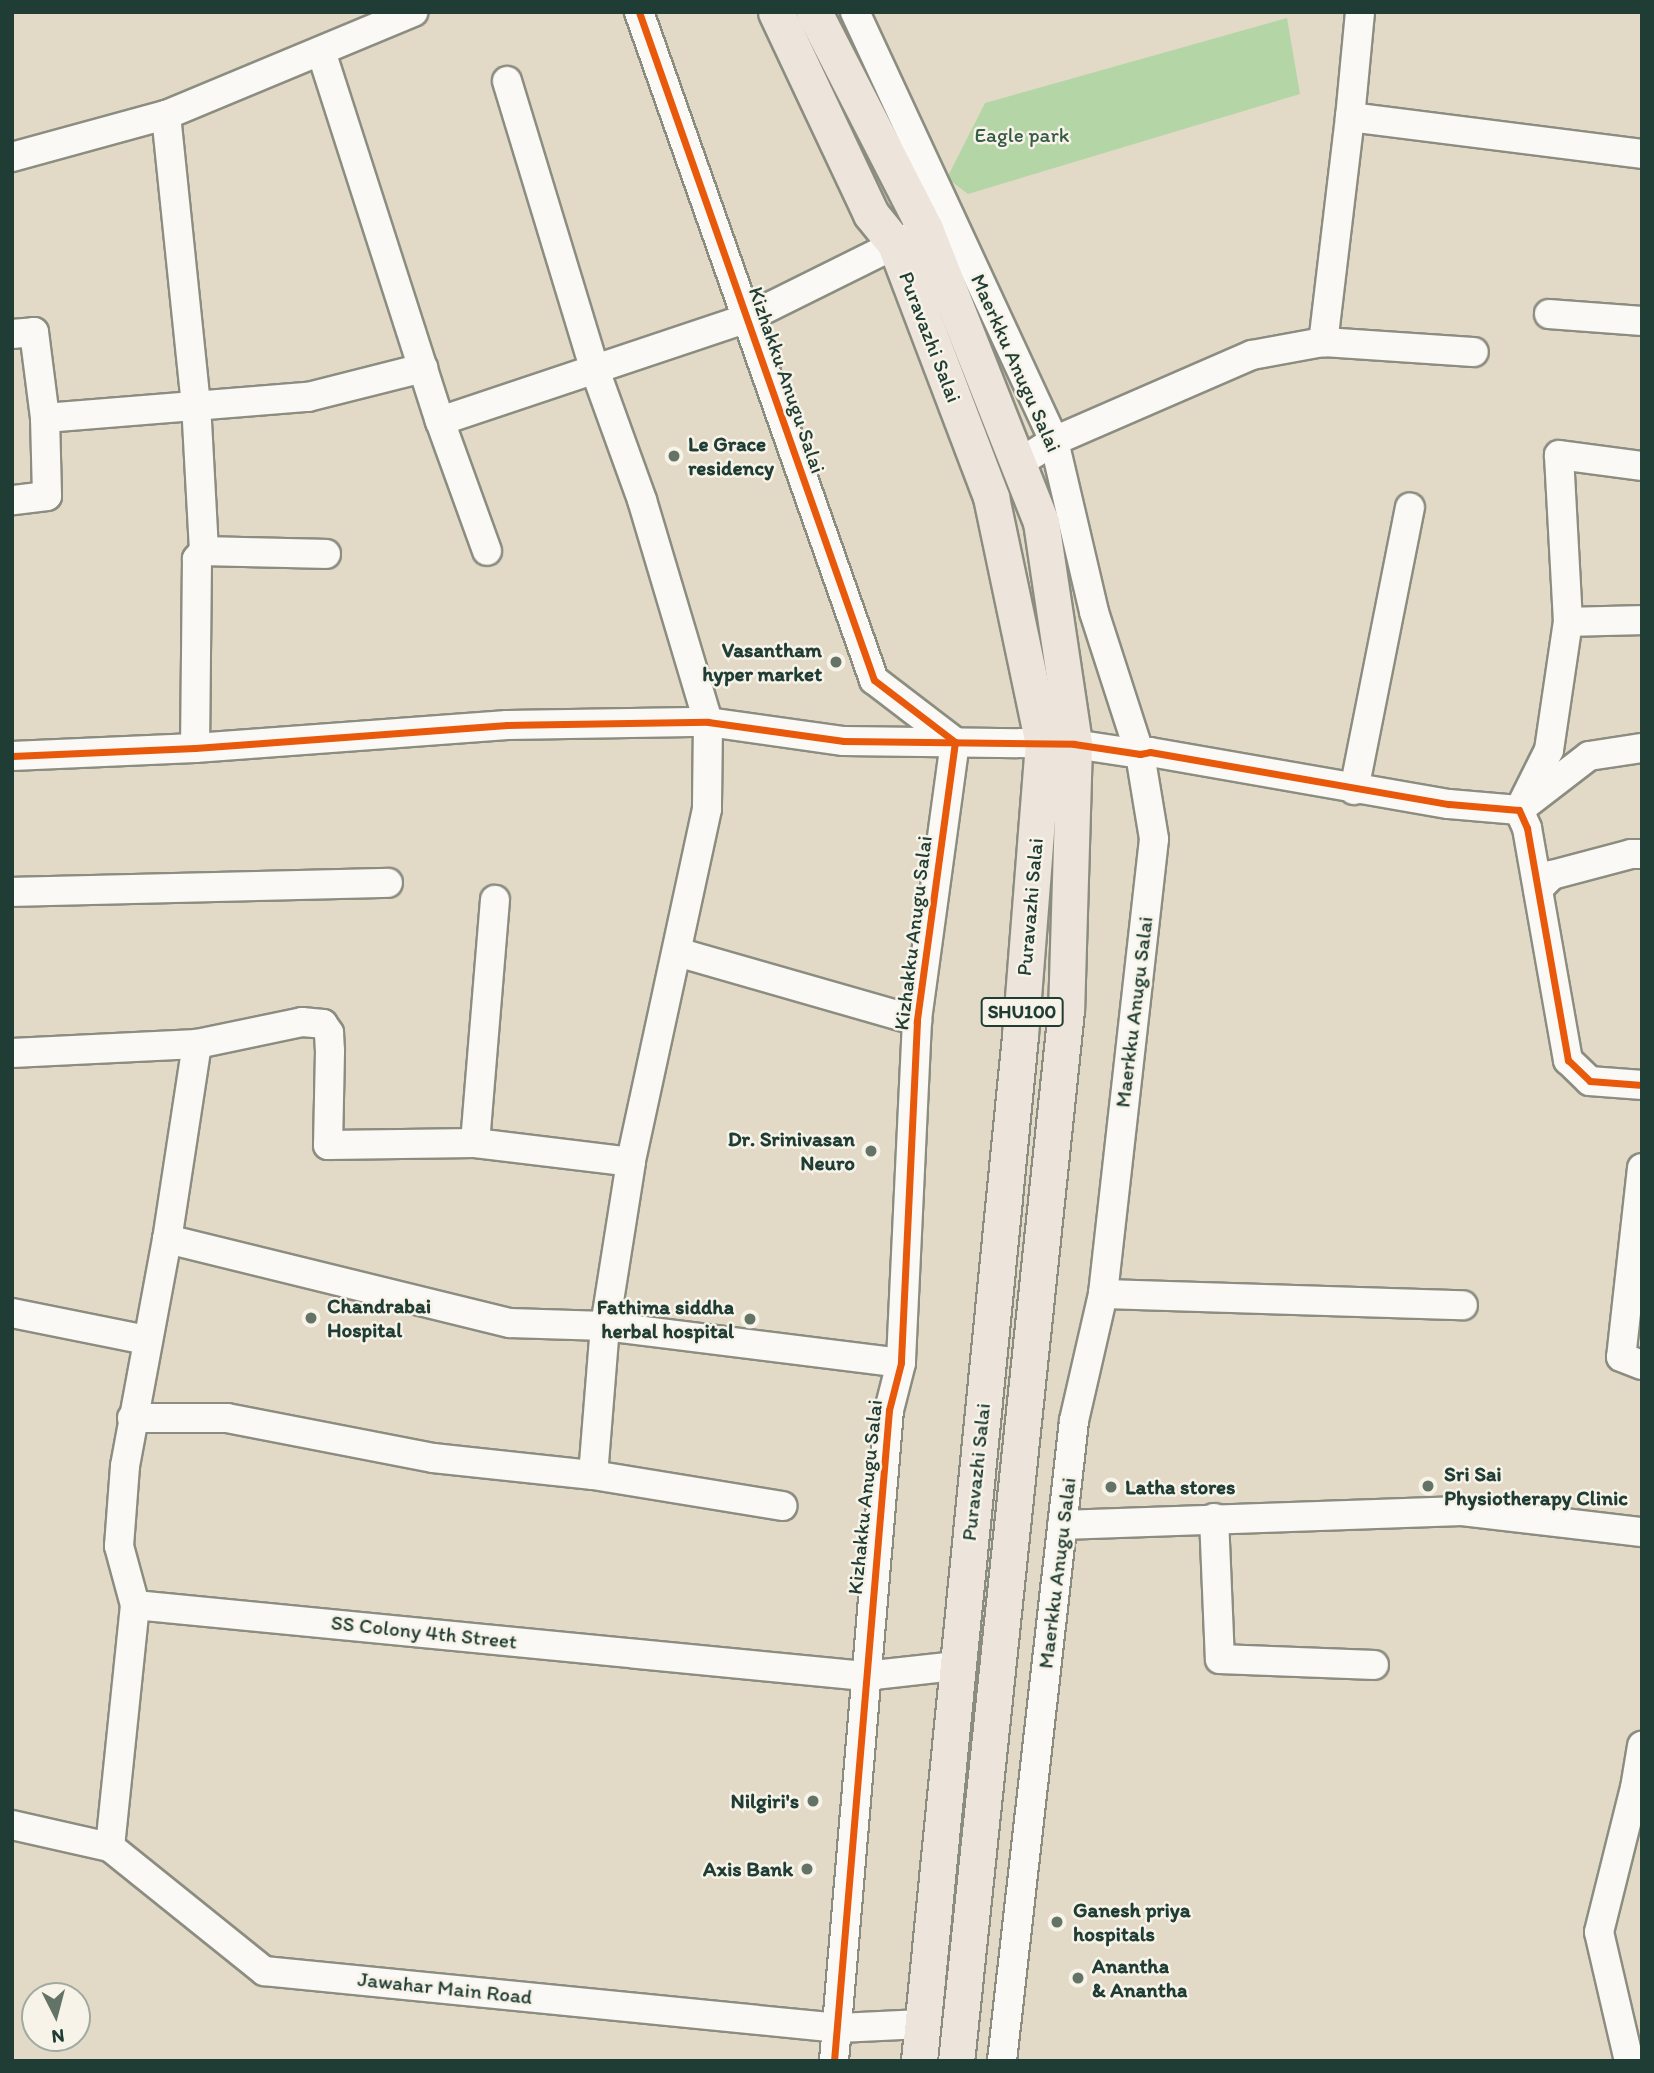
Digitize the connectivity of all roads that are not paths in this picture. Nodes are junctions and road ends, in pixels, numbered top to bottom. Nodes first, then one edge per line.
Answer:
1 (413, 12) edge
2 (639, 12) edge
3 (776, 12) edge
4 (814, 12) edge
5 (855, 12) edge
6 (1360, 12) edge
7 (364, 22) edge
8 (321, 51) junction
9 (507, 81) dead end
10 (166, 115) junction
11 (1350, 117) junction
12 (1642, 154) edge
13 (12, 157) edge
14 (910, 237) junction
15 (1549, 314) dead end
16 (747, 318) junction
17 (1642, 321) edge
18 (12, 334) edge
19 (1323, 342) junction
20 (1474, 352) dead end
21 (423, 368) junction
22 (595, 370) junction
23 (196, 403) junction
24 (45, 418) junction
25 (440, 421) junction
26 (1054, 440) junction
27 (1019, 463) junction
28 (1642, 466) edge
29 (12, 500) edge
30 (1410, 508) dead end
31 (204, 551) junction
32 (487, 551) dead end
33 (326, 554) dead end
34 (1642, 620) edge
35 (1568, 622) junction
36 (708, 722) junction
37 (955, 742) junction
38 (1058, 743) junction
39 (195, 748) junction
40 (1642, 748) edge
41 (1140, 754) junction
42 (12, 756) edge
43 (1354, 790) junction
44 (1519, 810) junction
45 (1642, 854) edge
46 (388, 883) dead end
47 (1538, 889) junction
48 (12, 892) edge
49 (495, 900) dead end
50 (677, 952) junction
51 (917, 1021) junction
52 (197, 1044) junction
53 (12, 1053) edge
54 (1642, 1085) edge
55 (475, 1143) junction
56 (631, 1162) junction
57 (1642, 1168) edge
58 (167, 1239) junction
59 (1103, 1294) junction
60 (1463, 1305) dead end
61 (12, 1313) edge
62 (605, 1326) junction
63 (146, 1340) junction
64 (901, 1363) junction
65 (1642, 1365) edge
66 (132, 1418) junction
67 (593, 1475) junction
68 (782, 1507) dead end
69 (1214, 1518) junction
70 (1062, 1525) junction
71 (1642, 1532) edge
72 (135, 1605) junction
73 (1374, 1665) dead end
74 (956, 1667) junction
75 (865, 1676) junction
76 (1642, 1746) edge
77 (12, 1825) edge
78 (110, 1847) junction
79 (922, 2024) junction
80 (839, 2028) junction
81 (834, 2061) edge
82 (919, 2061) edge
83 (956, 2061) edge
84 (1002, 2061) edge
85 (1629, 2061) edge

1 - 7 street
2 - 16 street, Kizhakku Anugu Salai
3 - 14 main road, Puravazhi Salai / SHU100
4 - 14 main road, Puravazhi Salai / SHU100
5 - 26 street, Maerkku Anugu Salai
6 - 11 street
7 - 8 street
8 - 10 street
8 - 21 street
9 - 22 street
10 - 13 street
10 - 23 street
11 - 12 street
11 - 19 street
14 - 16 street
14 - 27 main road, Puravazhi Salai / SHU100
14 - 38 main road, Puravazhi Salai / SHU100
15 - 17 street
16 - 22 street
16 - 37 street, Kizhakku Anugu Salai
18 - 24 street
19 - 20 street
19 - 26 street
21 - 23 street
21 - 25 street
22 - 25 street
22 - 36 street
23 - 24 street
23 - 31 street
24 - 29 street
25 - 32 street
26 - 27 street
26 - 41 street, Maerkku Anugu Salai
27 - 38 main road, Puravazhi Salai / SHU100
28 - 35 street
30 - 43 street
31 - 33 street
31 - 39 street
34 - 35 street
35 - 44 street
36 - 37 street
36 - 39 street
36 - 50 street
37 - 38 street
37 - 51 street, Kizhakku Anugu Salai
38 - 41 street
38 - 74 main road, Puravazhi Salai / SHU100
38 - 83 main road, Puravazhi Salai / SHU100
39 - 42 street
40 - 44 street
41 - 43 street
41 - 59 street, Maerkku Anugu Salai
43 - 44 street
44 - 47 street
45 - 47 street
46 - 48 street
47 - 54 street
49 - 55 street
50 - 51 street
50 - 56 street
51 - 64 street, Kizhakku Anugu Salai
52 - 53 street
52 - 55 street
52 - 58 street
55 - 56 street
56 - 62 street
57 - 65 street
58 - 62 street
58 - 63 street
59 - 60 street
59 - 70 street, Maerkku Anugu Salai
61 - 63 street
62 - 64 street
62 - 67 street
63 - 66 street
64 - 75 street, Kizhakku Anugu Salai
66 - 67 street
66 - 72 street
67 - 68 street
69 - 70 street
69 - 71 street
69 - 73 street
70 - 84 street, Maerkku Anugu Salai
72 - 75 street, SS Colony 4th Street
72 - 78 street
74 - 75 street, SS Colony 4th Street
74 - 79 main road, Puravazhi Salai / SHU100
75 - 80 street, Kizhakku Anugu Salai
76 - 85 street
77 - 78 street, Jawahar Main Road
78 - 80 street, Jawahar Main Road
79 - 80 street, Jawahar Main Road
79 - 82 main road, Puravazhi Salai / SHU100
80 - 81 street, Kizhakku Anugu Salai

